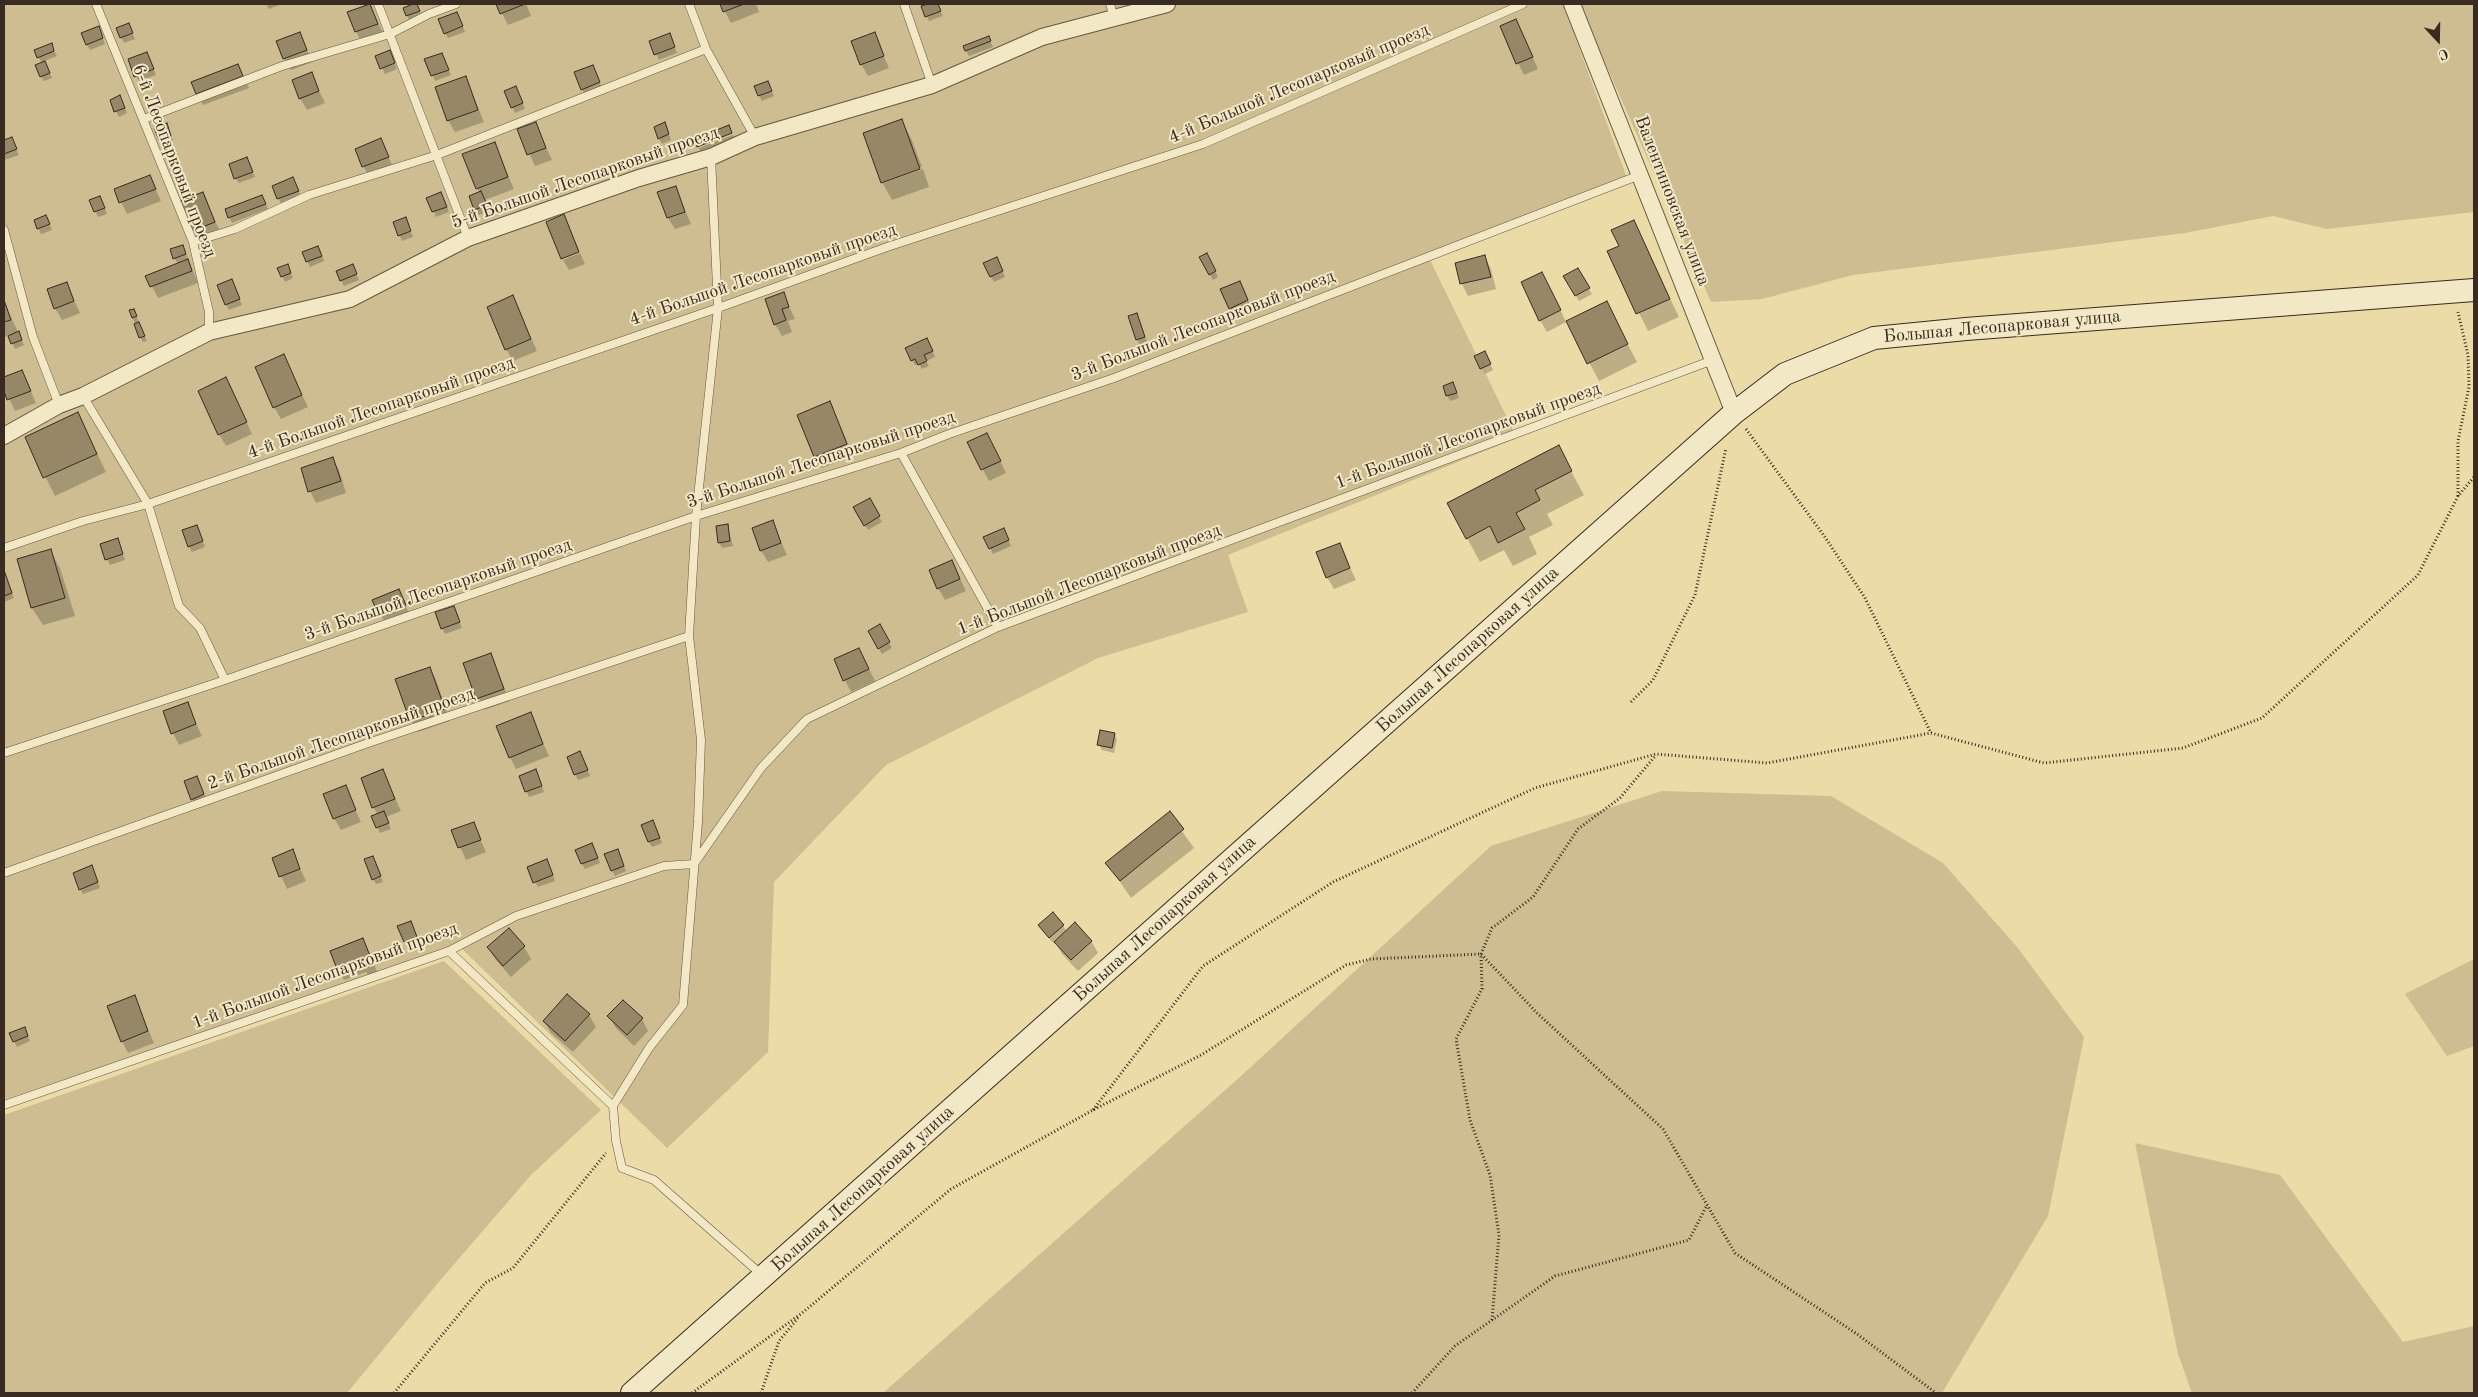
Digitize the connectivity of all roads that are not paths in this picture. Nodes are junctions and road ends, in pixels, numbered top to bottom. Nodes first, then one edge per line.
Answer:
1 (96, 4) edge
2 (378, 4) edge
3 (456, 4) edge
4 (689, 4) edge
5 (904, 4) edge
6 (1167, 4) edge
7 (1522, 4) edge
8 (1572, 4) edge
9 (1112, 11) edge
10 (390, 34) junction
11 (706, 49) junction
12 (932, 85) junction
13 (144, 119) junction
14 (755, 137) junction
15 (436, 155) junction
16 (711, 157) junction
17 (1641, 175) junction
18 (4, 230) edge
19 (468, 238) junction
20 (193, 242) junction
21 (2464, 290) edge
22 (718, 308) junction
23 (209, 332) junction
24 (1713, 360) junction
25 (83, 396) junction
26 (59, 405) junction
27 (1734, 413) junction
28 (4, 436) edge
29 (901, 453) junction
30 (148, 504) junction
31 (696, 516) junction
32 (4, 548) edge
33 (998, 627) junction
34 (689, 636) junction
35 (225, 680) junction
36 (4, 753) edge
37 (694, 864) junction
38 (4, 873) edge
39 (449, 951) junction
40 (4, 1105) edge
41 (613, 1106) junction
42 (764, 1277) junction
43 (632, 1393) edge

1 - 13 lane, 6-й Лесопарковый проезд
2 - 10 lane
3 - 10 lane
4 - 11 lane
5 - 12 lane
6 - 9 street, 5-й Большой Лесопарковый проезд
7 - 22 lane, 4-й Большой Лесопарковый проезд
8 - 17 street, Валентиновская улица
9 - 12 street, 5-й Большой Лесопарковый проезд
10 - 13 lane
10 - 15 lane
11 - 14 lane
11 - 15 lane
12 - 14 street, 5-й Большой Лесопарковый проезд
13 - 20 lane, 6-й Лесопарковый проезд
14 - 16 street, 5-й Большой Лесопарковый проезд
15 - 19 lane
15 - 20 lane
16 - 19 street, 5-й Большой Лесопарковый проезд
16 - 22 lane
17 - 24 street, Валентиновская улица
17 - 29 lane, 3-й Большой Лесопарковый проезд
18 - 26 lane
19 - 23 street, 5-й Большой Лесопарковый проезд
20 - 23 lane, 6-й Лесопарковый проезд
21 - 27 main road, Большая Лесопарковая улица
22 - 30 lane, 4-й Большой Лесопарковый проезд
22 - 31 lane
23 - 25 street, 5-й Большой Лесопарковый проезд
24 - 27 street, Валентиновская улица
24 - 33 lane, 1-й Большой Лесопарковый проезд
25 - 26 street, 5-й Большой Лесопарковый проезд
25 - 30 lane
26 - 28 street, 5-й Большой Лесопарковый проезд
27 - 42 main road, Большая Лесопарковая улица
29 - 31 lane, 3-й Большой Лесопарковый проезд
29 - 33 lane
30 - 32 lane, 4-й Большой Лесопарковый проезд
30 - 35 lane
31 - 34 lane
31 - 35 lane, 3-й Большой Лесопарковый проезд
33 - 37 lane, 1-й Большой Лесопарковый проезд
34 - 37 lane
34 - 38 lane, 2-й Большой Лесопарковый проезд
35 - 36 lane, 3-й Большой Лесопарковый проезд
37 - 39 lane, 1-й Большой Лесопарковый проезд
37 - 41 lane
39 - 40 lane, 1-й Большой Лесопарковый проезд
39 - 41 lane
41 - 42 lane
42 - 43 main road, Большая Лесопарковая улица

